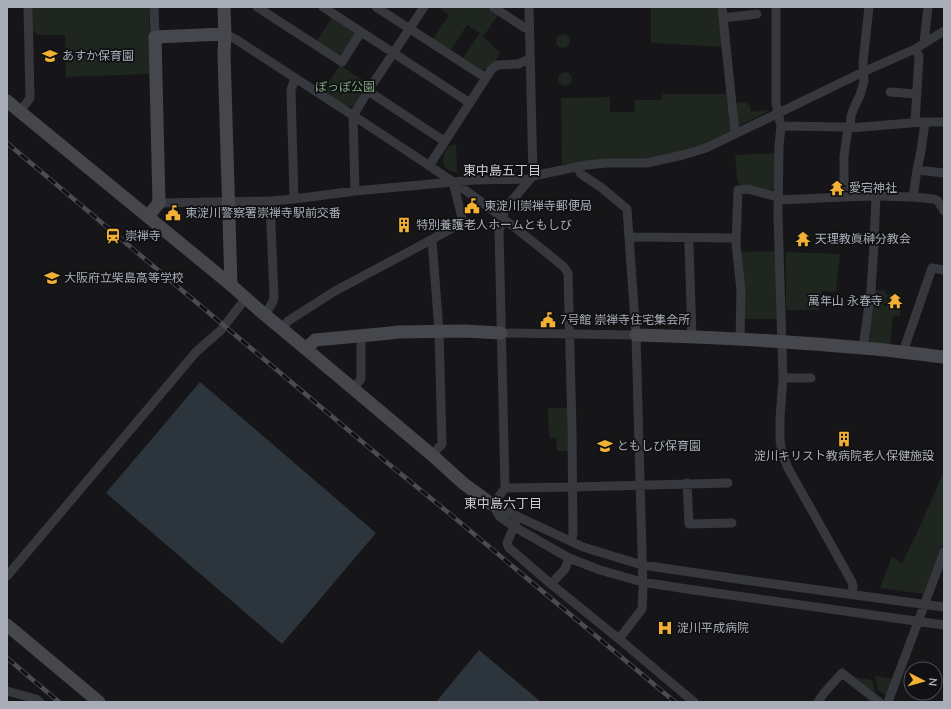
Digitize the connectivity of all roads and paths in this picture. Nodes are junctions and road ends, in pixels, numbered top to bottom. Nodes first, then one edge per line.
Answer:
1 (28, 7) edge
2 (154, 7) edge
3 (224, 7) edge
4 (257, 7) edge
5 (323, 7) edge
6 (376, 7) edge
7 (424, 7) edge
8 (494, 7) edge
9 (529, 7) edge
10 (722, 7) edge
11 (776, 7) edge
12 (869, 7) edge
13 (928, 7) edge
14 (757, 14) dead end
15 (723, 18) junction
16 (529, 27) junction
17 (410, 29) junction
18 (944, 31) edge
19 (361, 32) junction
20 (225, 34) junction
21 (155, 37) junction
22 (924, 44) junction
23 (915, 49) junction
24 (394, 53) junction
25 (530, 59) junction
26 (863, 72) junction
27 (295, 78) junction
28 (486, 78) junction
29 (368, 91) junction
30 (890, 92) dead end
31 (917, 94) junction
32 (7, 102) edge
33 (470, 103) junction
34 (20, 112) junction
35 (778, 113) junction
36 (353, 116) junction
37 (915, 122) junction
38 (925, 122) junction
39 (944, 122) edge
40 (781, 126) junction
41 (849, 128) junction
42 (735, 134) junction
43 (444, 141) junction
44 (429, 166) junction
45 (577, 167) junction
46 (917, 170) junction
47 (944, 172) edge
48 (532, 178) junction
49 (453, 182) junction
50 (355, 191) junction
51 (876, 196) junction
52 (844, 197) junction
53 (913, 197) junction
54 (779, 198) junction
55 (294, 199) junction
56 (229, 201) junction
57 (270, 201) junction
58 (159, 203) junction
59 (944, 211) edge
60 (148, 216) junction
61 (502, 218) junction
62 (629, 237) junction
63 (688, 238) junction
64 (736, 238) junction
65 (432, 240) junction
66 (944, 270) edge
67 (230, 285) junction
68 (246, 298) junction
69 (264, 314) junction
70 (282, 329) junction
71 (439, 331) junction
72 (501, 333) junction
73 (570, 334) junction
74 (360, 335) junction
75 (636, 335) junction
76 (692, 337) junction
77 (740, 339) junction
78 (782, 341) junction
79 (863, 348) junction
80 (306, 349) junction
81 (903, 352) junction
82 (944, 357) edge
83 (783, 378) junction
84 (811, 378) dead end
85 (354, 389) junction
86 (432, 455) junction
87 (687, 483) junction
88 (728, 483) dead end
89 (640, 485) junction
90 (573, 487) junction
91 (506, 488) junction
92 (493, 506) junction
93 (518, 517) junction
94 (732, 523) dead end
95 (513, 526) junction
96 (571, 541) junction
97 (944, 552) edge
98 (569, 558) junction
99 (642, 564) junction
100 (7, 576) edge
101 (722, 576) junction
102 (642, 582) junction
103 (551, 584) junction
104 (719, 594) junction
105 (852, 594) junction
106 (864, 596) junction
107 (925, 604) junction
108 (944, 607) edge
109 (862, 614) junction
110 (919, 621) junction
111 (7, 625) edge
112 (944, 625) edge
113 (619, 639) junction
114 (7, 691) edge
115 (40, 702) edge
116 (99, 702) edge
117 (694, 702) edge
118 (818, 702) edge
119 (879, 702) edge
120 (888, 702) edge

1 - 34 street
2 - 21 street
3 - 20 street
4 - 19 street
5 - 19 street
6 - 17 street
7 - 17 street
8 - 16 street
9 - 16 street
10 - 15 street
11 - 35 street
12 - 26 street
13 - 22 street
14 - 15 street
15 - 42 street
16 - 25 street
17 - 24 street
17 - 28 street
18 - 22 street
19 - 24 street
20 - 21 street
20 - 27 street
20 - 56 street
21 - 58 street
22 - 23 street
23 - 26 street
23 - 31 street
24 - 29 street
24 - 33 street
25 - 28 street
25 - 48 street
26 - 35 street
26 - 41 street
27 - 36 street
27 - 55 street
28 - 33 street
29 - 36 street
29 - 43 street
30 - 31 street
31 - 37 street
32 - 34 street
33 - 43 street
34 - 60 street
35 - 40 street
35 - 42 street
36 - 44 street
36 - 50 street
37 - 38 street
37 - 41 street
38 - 39 street
38 - 46 street
40 - 41 street
40 - 54 street
41 - 52 street
42 - 45 street
43 - 44 street
44 - 49 street
45 - 48 street
45 - 62 street
46 - 47 street
46 - 53 street
48 - 49 street
48 - 61 street
49 - 50 street
49 - 61 street
49 - 65 street
50 - 55 street
51 - 52 street
51 - 53 street
51 - 79 street
52 - 54 street
53 - 59 street
54 - 64 street
54 - 78 street
55 - 57 street
56 - 57 street
56 - 58 street
56 - 67 street
57 - 69 street
58 - 60 street
60 - 67 street
61 - 72 street
61 - 73 street
62 - 63 street
62 - 75 street
63 - 64 street
63 - 76 street
64 - 77 street
65 - 70 street
65 - 71 street
66 - 81 street
67 - 68 street
68 - 69 street
68 - 100 street
69 - 70 street
70 - 80 street
71 - 72 street
71 - 74 street
71 - 86 street
72 - 73 street
72 - 91 street
73 - 75 street
73 - 90 street
74 - 80 street
74 - 85 street
75 - 76 street
75 - 89 street
76 - 77 street
77 - 78 street
78 - 79 street
78 - 83 street
79 - 81 street
80 - 85 street
81 - 82 street
83 - 84 street
83 - 105 street
85 - 86 street
86 - 92 street
87 - 88 street
87 - 89 street
87 - 94 street
89 - 90 street
89 - 99 street
90 - 91 street
90 - 96 street
91 - 92 street
92 - 93 street
92 - 95 street
93 - 95 street
93 - 96 street
95 - 98 street
95 - 103 street
96 - 99 street
97 - 107 street
98 - 102 street
98 - 103 street
99 - 101 street
99 - 102 street
101 - 104 street
101 - 105 street
102 - 104 street
102 - 113 street
103 - 113 street
104 - 109 street
105 - 106 street
106 - 107 street
106 - 109 street
107 - 108 street
107 - 110 street
109 - 110 street
110 - 112 street
110 - 120 street
111 - 116 street
113 - 117 street
114 - 115 street
118 - 119 street

